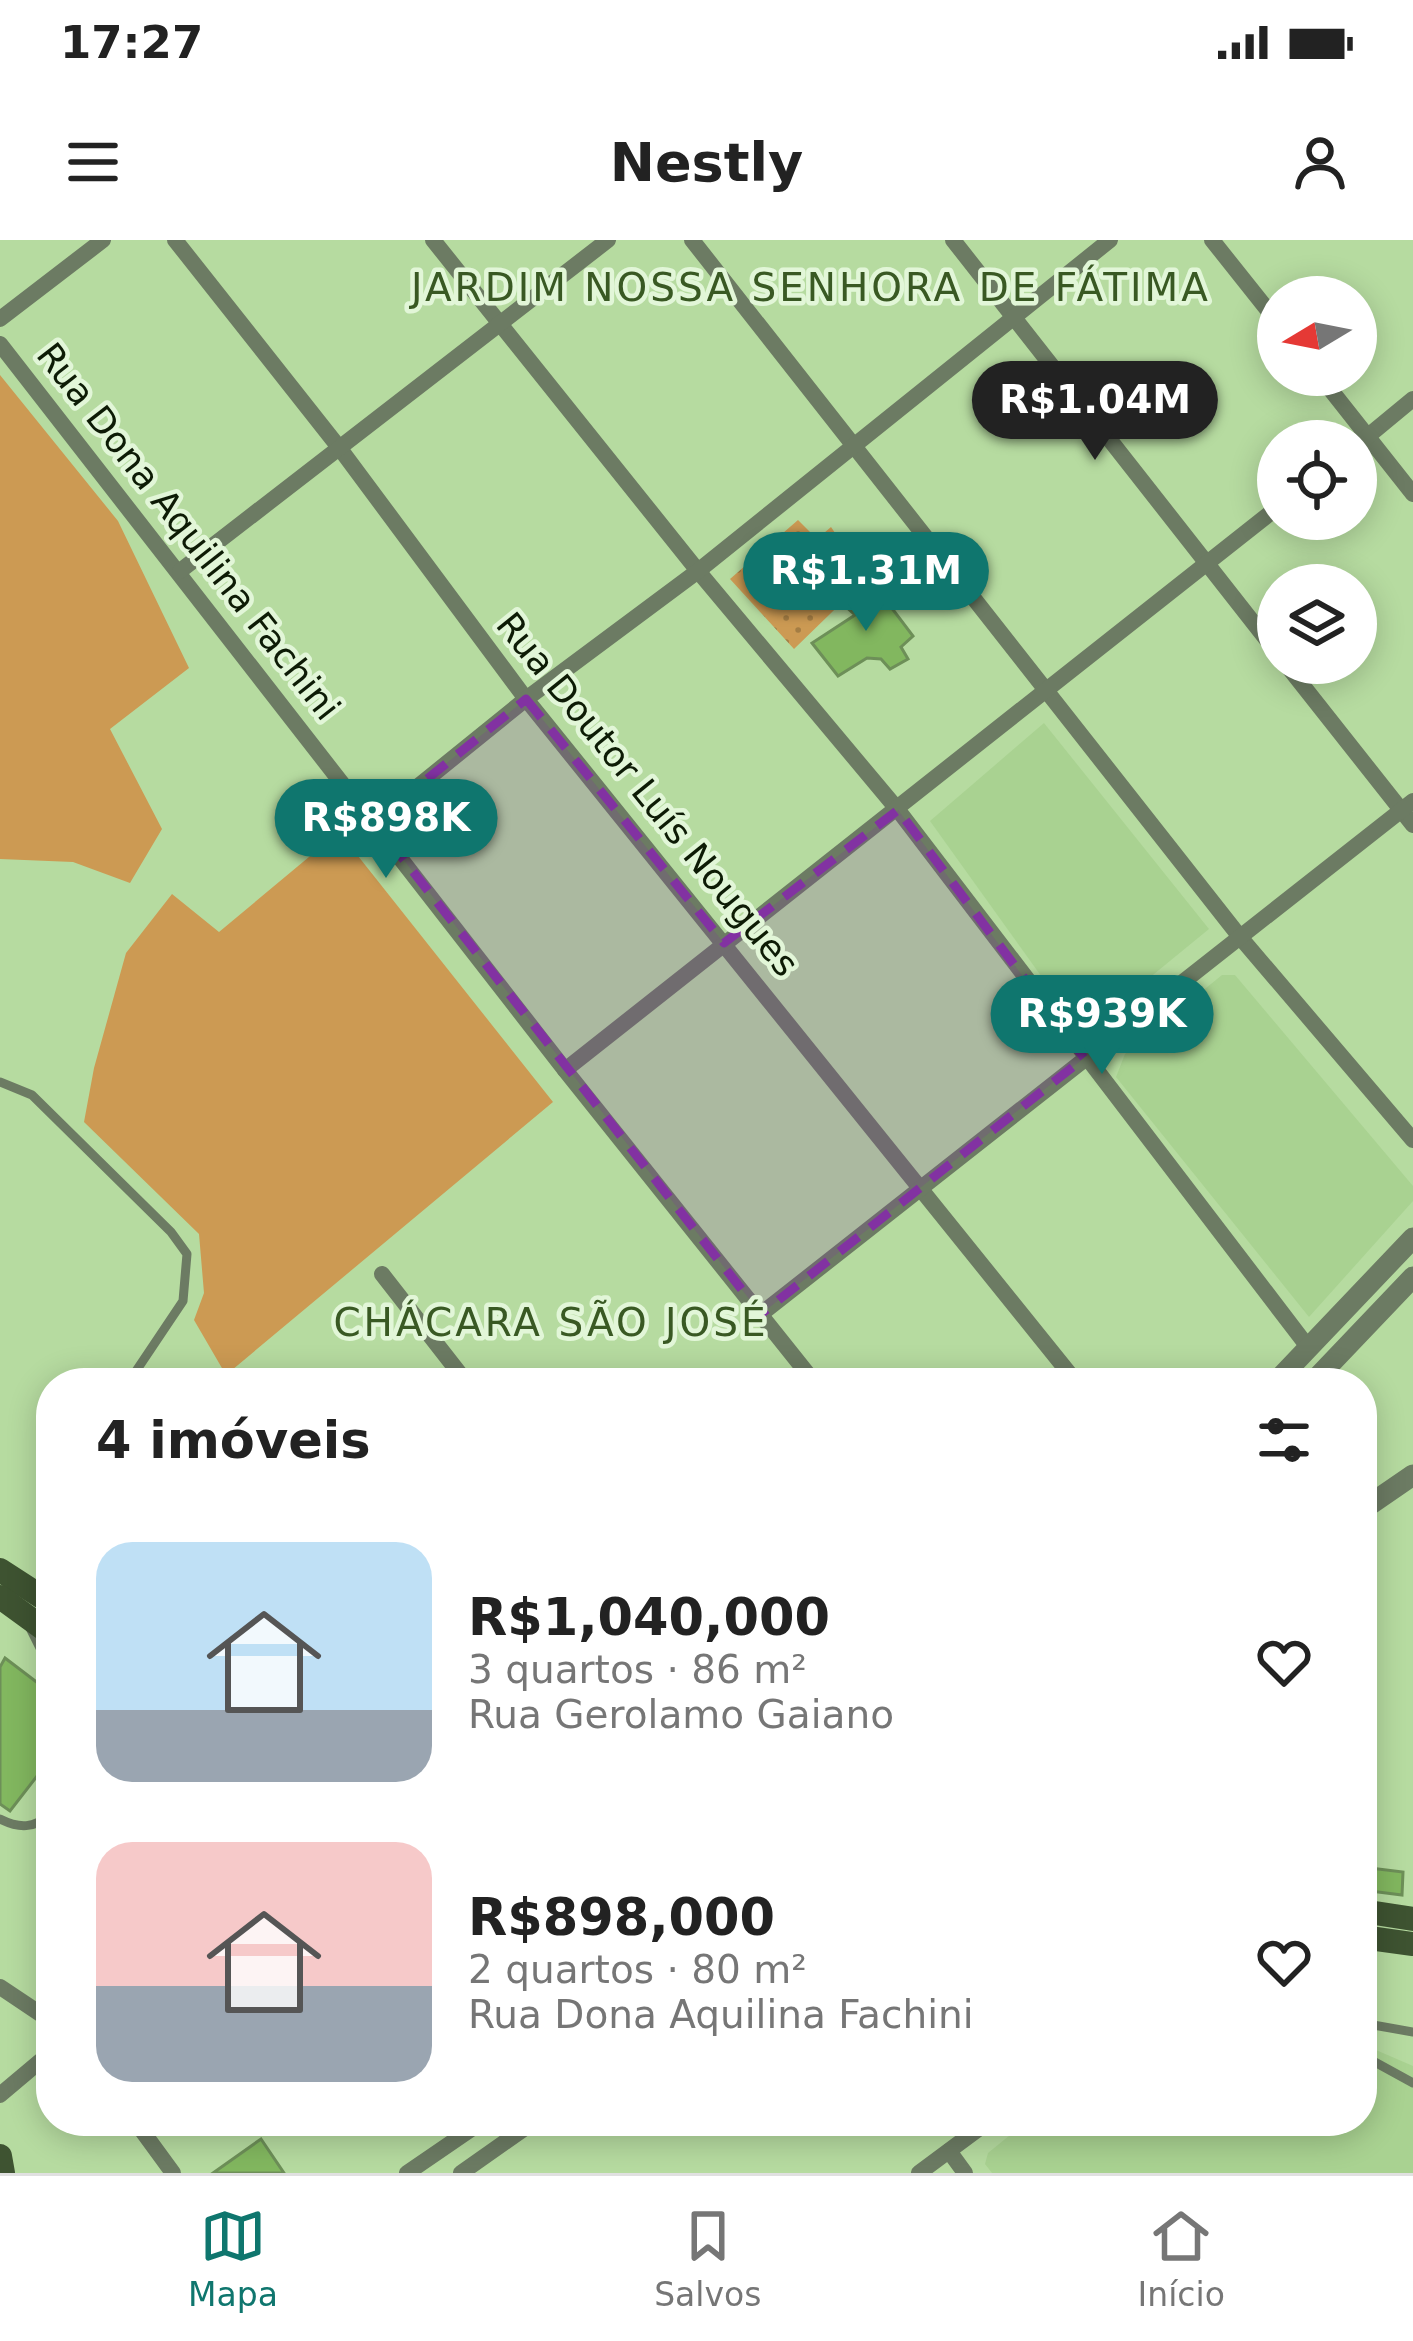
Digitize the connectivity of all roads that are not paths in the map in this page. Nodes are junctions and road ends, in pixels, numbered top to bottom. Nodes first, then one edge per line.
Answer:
1 (103, 240) edge
2 (175, 240) edge
3 (434, 240) edge
4 (608, 240) edge
5 (692, 240) edge
6 (953, 240) edge
7 (1111, 240) edge
8 (1212, 240) edge
9 (1257, 297) edge
10 (1013, 316) junction
11 (0, 319) edge
12 (501, 326) junction
13 (0, 344) edge
14 (1413, 399) edge
15 (1377, 429) edge
16 (852, 446) junction
17 (340, 450) junction
18 (1377, 457) edge
19 (1413, 494) edge
20 (1257, 524) edge
21 (1207, 564) junction
22 (180, 571) junction
23 (698, 571) junction
24 (1257, 627) edge
25 (1302, 684) edge
26 (1046, 690) junction
27 (526, 699) junction
28 (898, 810) junction
29 (1409, 812) edge
30 (374, 822) junction
31 (1240, 937) junction
32 (724, 944) junction
33 (1084, 1058) junction
34 (565, 1070) junction
35 (0, 1082) edge
36 (1413, 1140) edge
37 (920, 1188) junction
38 (1413, 1238) edge
39 (382, 1274) dead end
40 (1413, 1277) edge
41 (760, 1315) junction
42 (1308, 1347) junction
43 (138, 1368) edge
44 (455, 1368) edge
45 (803, 1368) edge
46 (1066, 1368) edge
47 (1289, 1368) edge
48 (1326, 1368) edge
49 (1413, 1475) edge
50 (1377, 1500) edge
51 (0, 1570) edge
52 (36, 1593) edge
53 (0, 1597) edge
54 (26, 1615) junction
55 (36, 1623) edge
56 (36, 1643) edge
57 (0, 1819) edge
58 (36, 1826) edge
59 (1377, 1913) edge
60 (1413, 1919) edge
61 (1377, 1939) edge
62 (1413, 1944) edge
63 (0, 1987) edge
64 (36, 2011) edge
65 (1377, 2026) edge
66 (1413, 2032) edge
67 (1377, 2064) edge
68 (36, 2065) edge
69 (1413, 2084) edge
70 (0, 2095) edge
71 (146, 2136) edge
72 (461, 2136) edge
73 (514, 2136) edge
74 (969, 2136) edge
75 (949, 2151) junction
76 (0, 2156) edge
77 (3, 2173) edge
78 (173, 2173) edge
79 (407, 2173) edge
80 (461, 2173) edge
81 (919, 2173) edge
82 (965, 2173) edge

1 - 11 street
2 - 17 street, Rua Doutor Luís Nougues
3 - 12 street
4 - 12 street
5 - 16 street
6 - 10 street
7 - 10 street
8 - 9 street
10 - 16 street
10 - 21 street
12 - 17 street
12 - 23 street
13 - 22 street, Rua Dona Aquilina Fachini
14 - 15 street
16 - 23 street
16 - 26 street
17 - 22 street
17 - 27 street, Rua Doutor Luís Nougues
18 - 19 street
20 - 21 street
21 - 24 street
21 - 26 street
22 - 30 street, Rua Dona Aquilina Fachini
23 - 27 street
23 - 28 street
25 - 29 street
26 - 28 street
26 - 31 street
27 - 30 street
27 - 32 street, Rua Doutor Luís Nougues
28 - 32 street
28 - 33 street
29 - 31 street
30 - 34 street, Rua Dona Aquilina Fachini
31 - 33 street
31 - 36 street
32 - 34 street
32 - 37 street, Rua Doutor Luís Nougues
33 - 37 street
33 - 42 street
34 - 41 street, Rua Dona Aquilina Fachini
35 - 43 lane
37 - 41 street
37 - 46 street, Rua Doutor Luís Nougues
38 - 42 street
39 - 44 street
40 - 48 street
41 - 45 street, Rua Dona Aquilina Fachini
42 - 47 street
49 - 50 street
51 - 52 main road
53 - 54 main road
54 - 55 main road
54 - 56 lane
57 - 58 lane
59 - 60 main road
61 - 62 main road
63 - 64 street
65 - 66 lane
67 - 69 lane
68 - 70 street
71 - 78 street
72 - 79 street
73 - 80 street
74 - 75 street
75 - 81 street
75 - 82 street
76 - 77 main road

